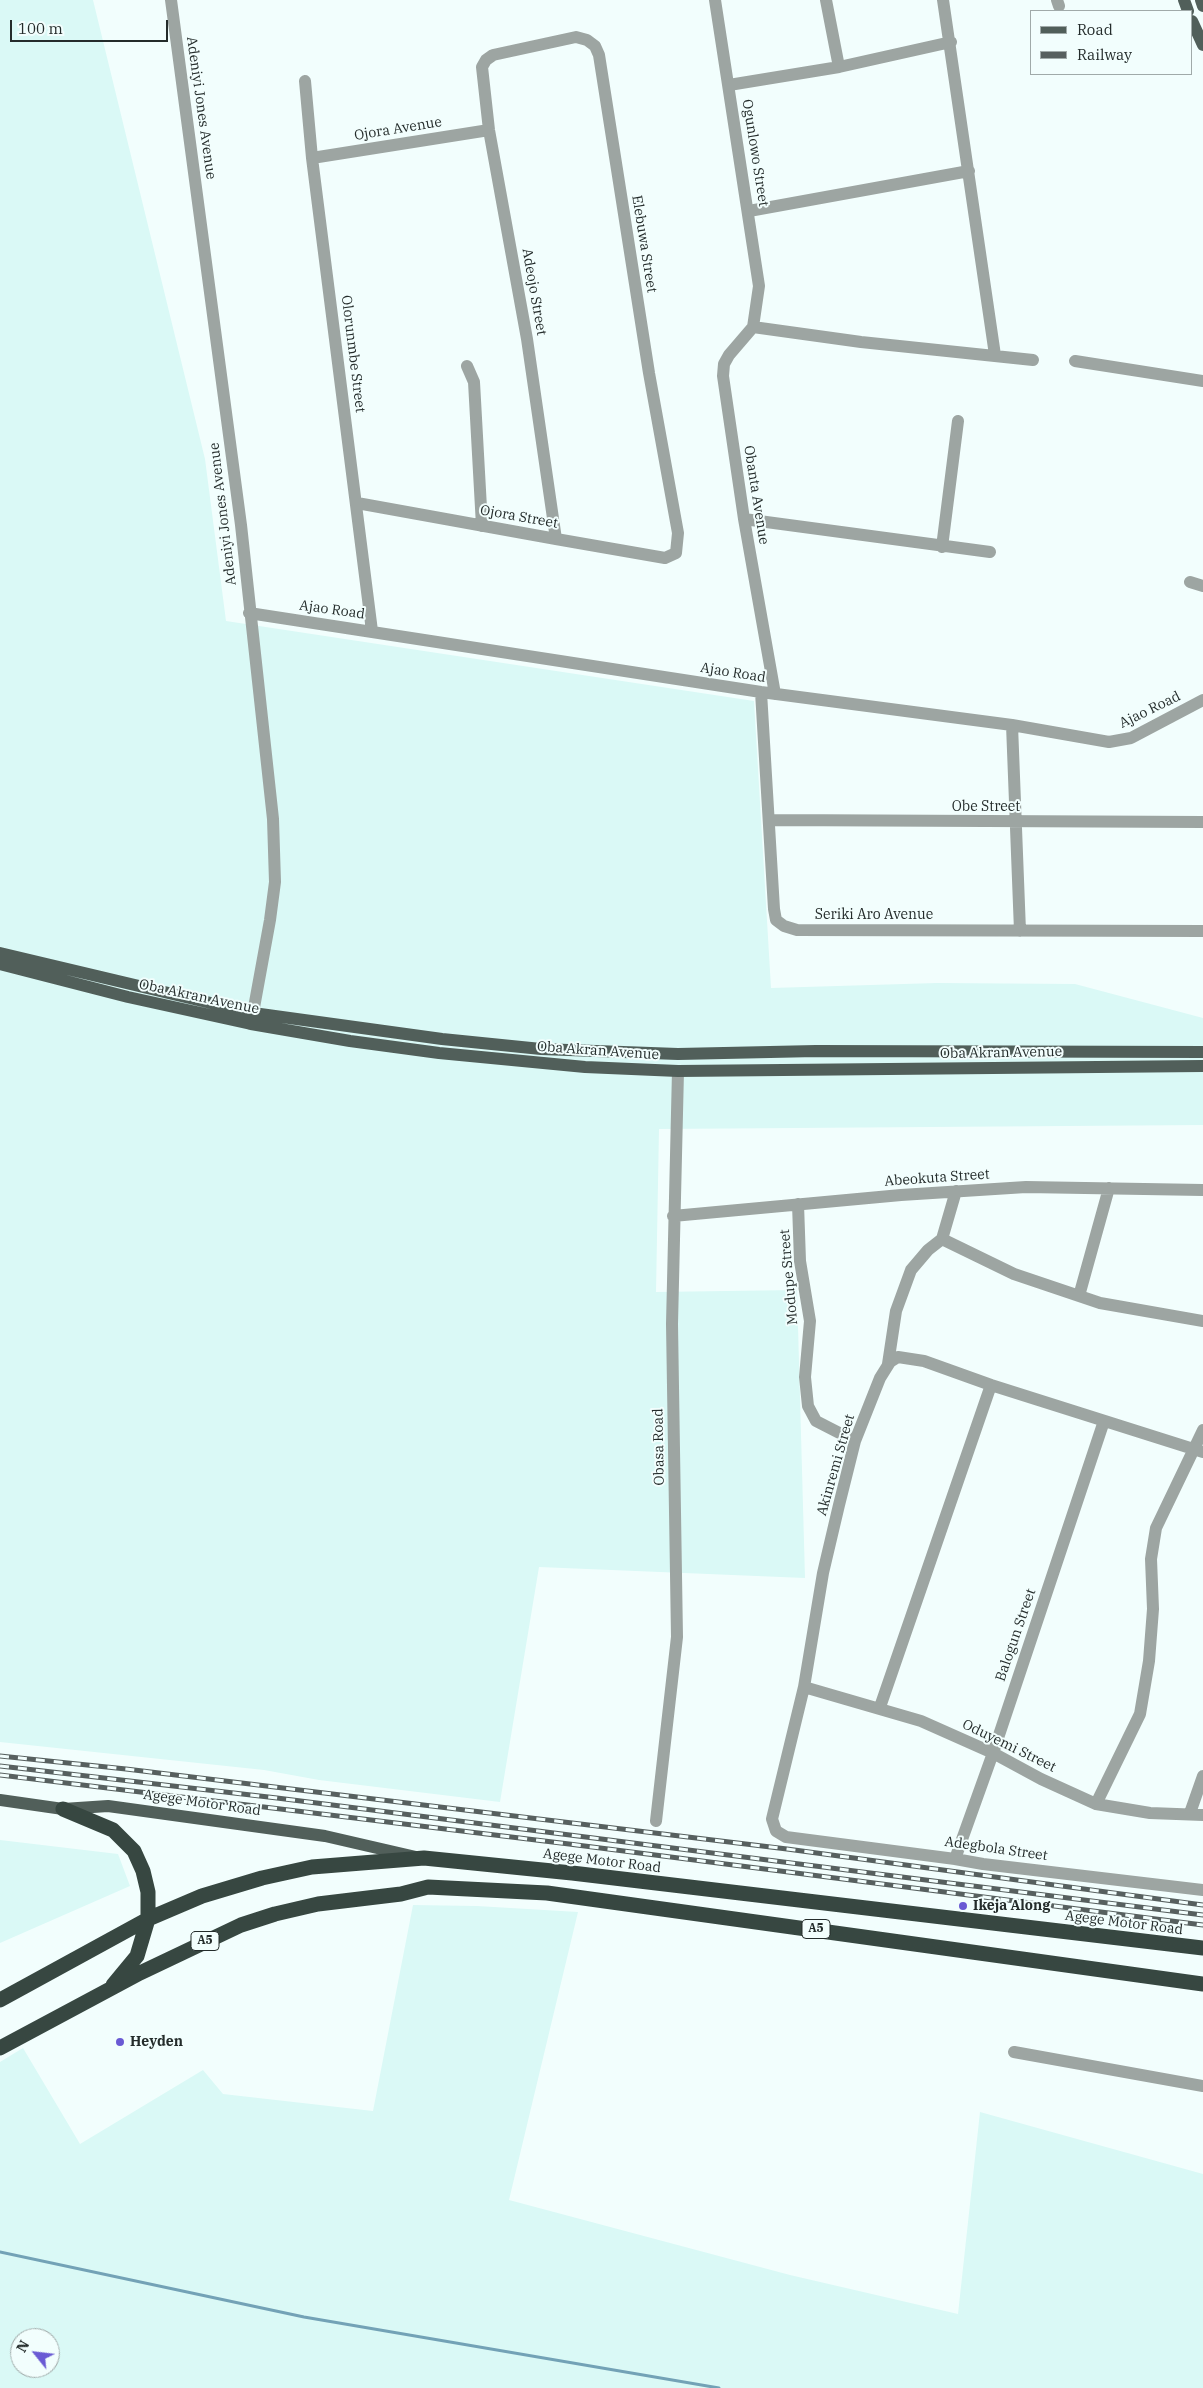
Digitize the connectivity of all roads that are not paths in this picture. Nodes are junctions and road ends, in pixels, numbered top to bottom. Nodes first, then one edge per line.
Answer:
1 (171, 0) edge
2 (715, 0) edge
3 (826, 0) edge
4 (943, 0) edge
5 (1201, 0) edge
6 (1203, 6) edge
7 (1193, 23) edge
8 (951, 42) junction
9 (1203, 45) edge
10 (492, 55) joint
11 (839, 67) junction
12 (305, 81) dead end
13 (729, 85) junction
14 (489, 130) junction
15 (312, 158) junction
16 (969, 171) junction
17 (749, 211) junction
18 (753, 328) junction
19 (995, 355) junction
20 (1033, 360) dead end
21 (1075, 361) dead end
22 (467, 366) dead end
23 (1203, 381) edge
24 (958, 421) dead end
25 (357, 503) junction
26 (744, 519) junction
27 (482, 526) junction
28 (556, 539) junction
29 (942, 546) junction
30 (990, 552) dead end
31 (676, 553) joint
32 (1190, 582) dead end
33 (1203, 586) edge
34 (249, 613) junction
35 (372, 631) junction
36 (761, 692) junction
37 (775, 694) junction
38 (1203, 700) edge
39 (1012, 725) junction
40 (769, 820) junction
41 (1016, 822) junction
42 (1203, 822) edge
43 (1020, 931) junction
44 (1203, 931) edge
45 (0, 953) edge
46 (0, 964) edge
47 (252, 1018) junction
48 (1203, 1052) edge
49 (1203, 1066) edge
50 (678, 1071) junction
51 (1109, 1188) junction
52 (1203, 1190) edge
53 (956, 1191) junction
54 (798, 1204) junction
55 (673, 1216) junction
56 (942, 1239) junction
57 (1079, 1296) junction
58 (1203, 1321) edge
59 (888, 1364) junction
60 (991, 1385) junction
61 (1104, 1421) junction
62 (1203, 1430) edge
63 (856, 1441) junction
64 (1198, 1451) edge
65 (804, 1687) junction
66 (880, 1707) junction
67 (993, 1753) junction
68 (1203, 1776) edge
69 (0, 1800) edge
70 (1096, 1804) junction
71 (63, 1809) junction
72 (1197, 1814) edge
73 (656, 1821) dead end
74 (786, 1837) joint
75 (424, 1858) junction
76 (955, 1858) junction
77 (1203, 1890) edge
78 (148, 1919) junction
79 (1203, 1948) edge
80 (1203, 1984) edge
81 (107, 1991) junction
82 (0, 2000) edge
83 (0, 2048) edge
84 (1014, 2052) dead end
85 (1203, 2086) edge

1 - 34 street, Adeniyi Jones Avenue
2 - 13 street, Ogunlowo Street
3 - 11 street
4 - 8 street
5 - 6 main road
7 - 9 main road
8 - 11 street
8 - 16 street
10 - 14 street, Adeojo Street
10 - 31 street, Elebuwa Street
11 - 13 street
12 - 15 street, Olorunmbe Street
13 - 17 street, Ogunlowo Street
14 - 15 street, Ojora Avenue
14 - 28 street, Adeojo Street
15 - 25 street, Olorunmbe Street
16 - 17 street
16 - 19 street
17 - 18 street, Ogunlowo Street
18 - 19 street
18 - 26 street, Obanta Avenue
19 - 20 street
21 - 23 street
22 - 27 street
24 - 29 street
25 - 27 street, Ojora Street
25 - 35 street, Olorunmbe Street
26 - 29 street
26 - 37 street, Obanta Avenue
27 - 28 street, Ojora Street
28 - 31 street, Ojora Street
29 - 30 street
32 - 33 street
34 - 35 street, Ajao Road
34 - 47 street, Adeniyi Jones Avenue
35 - 36 street, Ajao Road
36 - 37 street, Ajao Road
36 - 40 street, Seriki Aro Avenue
37 - 39 street, Ajao Road
38 - 39 street, Ajao Road
39 - 41 street
40 - 41 street, Obe Street
40 - 43 street, Seriki Aro Avenue
41 - 42 street, Obe Street
41 - 43 street
43 - 44 street, Seriki Aro Avenue
45 - 47 main road, Oba Akran Avenue
46 - 47 main road, Oba Akran Avenue
47 - 48 main road, Oba Akran Avenue
47 - 50 main road, Oba Akran Avenue
49 - 50 main road, Oba Akran Avenue
50 - 55 street, Obasa Road
51 - 52 street, Abeokuta Street
51 - 53 street, Abeokuta Street
51 - 57 street
53 - 54 street, Abeokuta Street
53 - 56 street
54 - 55 street, Abeokuta Street
54 - 63 street, Modupe Street
55 - 73 street, Obasa Road
56 - 57 street
56 - 59 street, Akinremi Street
57 - 58 street
59 - 60 street
59 - 63 street, Akinremi Street
60 - 61 street
60 - 66 street
61 - 64 street
61 - 67 street, Balogun Street
62 - 64 street
63 - 65 street, Akinremi Street
64 - 70 street
65 - 66 street, Oduyemi Street
65 - 74 street, Akinremi Street
66 - 67 street, Oduyemi Street
67 - 70 street, Oduyemi Street
67 - 76 street, Balogun Street
68 - 72 street
69 - 71 main road, Agege Motor Road
70 - 72 street, Oduyemi Street
71 - 75 main road, Agege Motor Road
71 - 78 highway
74 - 76 street, Adegbola Street
75 - 78 highway, A5
75 - 79 highway, Agege Motor Road / A5
76 - 77 street, Adegbola Street
78 - 81 highway
78 - 82 highway, A5
80 - 81 highway, A5
81 - 83 highway, A5
84 - 85 street

